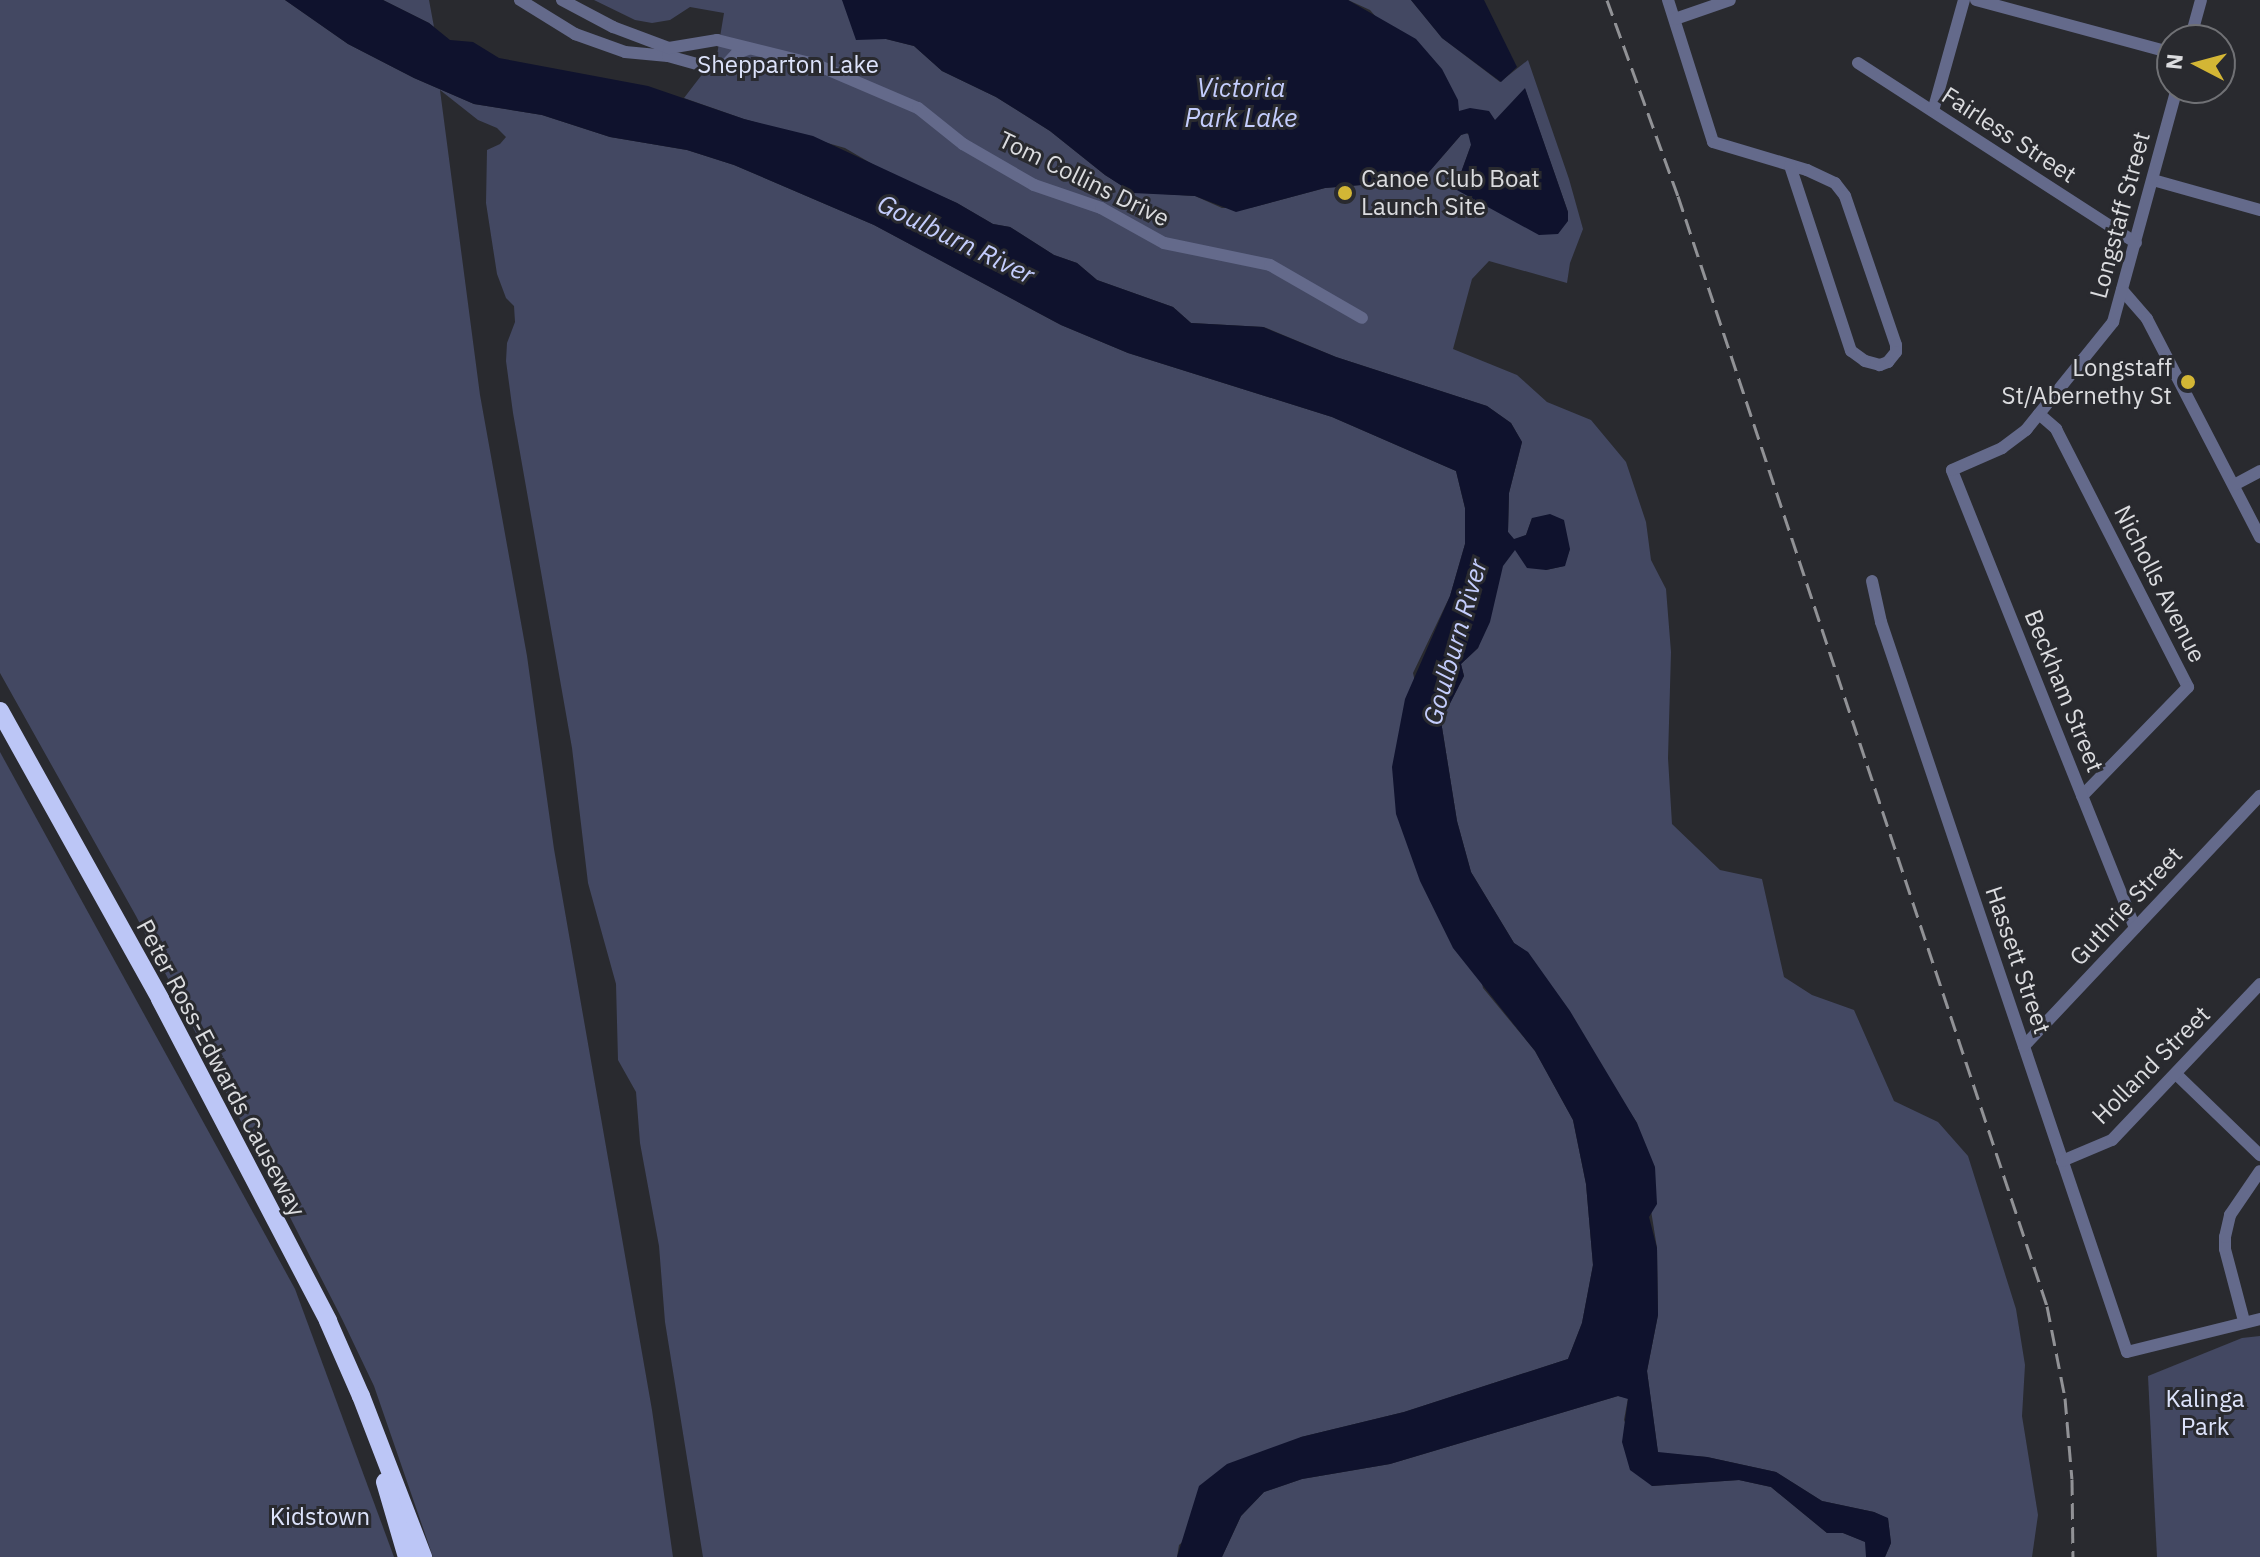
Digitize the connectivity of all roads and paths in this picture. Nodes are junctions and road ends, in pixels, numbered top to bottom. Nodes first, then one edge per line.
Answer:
1 (520, 0) edge
2 (562, 0) edge
3 (1668, 0) edge
4 (1730, 0) edge
5 (1964, 0) edge
6 (1976, 0) edge
7 (2201, 0) edge
8 (1675, 19) junction
9 (2194, 24) edge
10 (708, 42) junction
11 (726, 43) junction
12 (748, 49) junction
13 (2156, 49) edge
14 (730, 59) junction
15 (1858, 63) dead end
16 (706, 64) junction
17 (2173, 104) edge
18 (1933, 111) junction
19 (1790, 166) junction
20 (2153, 180) junction
21 (2260, 210) edge
22 (2136, 243) junction
23 (2122, 290) junction
24 (1362, 318) dead end
25 (2039, 414) junction
26 (1952, 470) joint
27 (2260, 471) edge
28 (2234, 485) junction
29 (2260, 537) edge
30 (1872, 581) dead end
31 (0, 711) edge
32 (2082, 796) junction
33 (2260, 796) edge
34 (2135, 928) junction
35 (2260, 984) edge
36 (2024, 1046) junction
37 (2176, 1074) junction
38 (2260, 1155) edge
39 (2062, 1161) junction
40 (2260, 1171) edge
41 (2260, 1319) edge
42 (2244, 1321) junction
43 (396, 1499) junction
44 (407, 1557) edge
45 (423, 1557) edge

1 - 16 street
2 - 10 street
3 - 8 street
4 - 8 street
5 - 18 street
6 - 13 street
7 - 9 street
8 - 19 street
10 - 11 street
10 - 16 street
11 - 12 street, Tom Collins Drive
11 - 14 street
12 - 14 street
12 - 24 street, Tom Collins Drive
14 - 16 street
15 - 18 street, Fairless Street
17 - 20 street, Longstaff Street
18 - 22 street, Fairless Street
19 - 19 street
20 - 21 street
20 - 22 street, Longstaff Street
22 - 23 street, Longstaff Street
23 - 25 street, Longstaff Street
23 - 28 street
25 - 26 street, Longstaff Street
25 - 32 street, Nicholls Avenue
26 - 32 street, Beckham Street
27 - 28 street
28 - 29 street
30 - 36 street, Hassett Street
31 - 43 highway, Peter Ross-Edwards Causeway
32 - 34 street, Beckham Street
33 - 34 street, Guthrie Street
34 - 36 street, Guthrie Street
35 - 37 street, Holland Street
36 - 39 street, Hassett Street
37 - 38 street
37 - 39 street, Holland Street
39 - 42 street, Hassett Street
40 - 42 street
41 - 42 street
43 - 44 highway, Peter Ross-Edwards Causeway
43 - 45 highway, Peter Ross-Edwards Causeway

